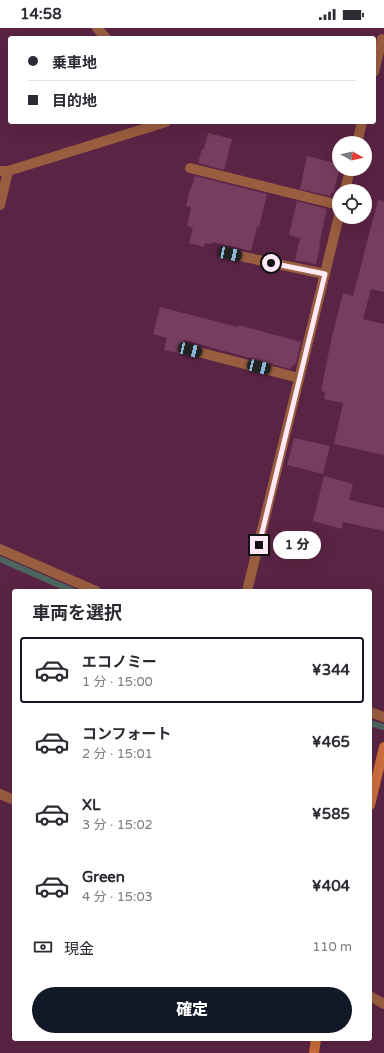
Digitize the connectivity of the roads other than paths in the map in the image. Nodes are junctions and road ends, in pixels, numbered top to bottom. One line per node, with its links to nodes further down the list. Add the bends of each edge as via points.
1 (97, 28): 2 (street)
2 (104, 36)
3 (380, 40): 4 (street)
4 (376, 61)
5 (159, 124): 9 (street)
6 (362, 124): 7 (street)
7 (359, 136)
8 (190, 168): 10 (street)
9 (4, 171): 11 (street)
10 (332, 203)
11 (0, 205)
12 (337, 224): 14 (street)
13 (230, 254): 14 (street)
14 (325, 274): 16 (street)
15 (190, 350): 16 (street)
16 (299, 378): 19 (street)
17 (0, 549): 18 (street)
18 (91, 589)
19 (247, 589)
20 (372, 713): 21 (street)
21 (384, 717)
22 (384, 747): 24 (main road)
23 (0, 794): 25 (street)
24 (372, 797)
25 (12, 799)
26 (372, 997): 27 (street)
27 (384, 1004)
28 (316, 1041): 29 (main road)
29 (314, 1053)

